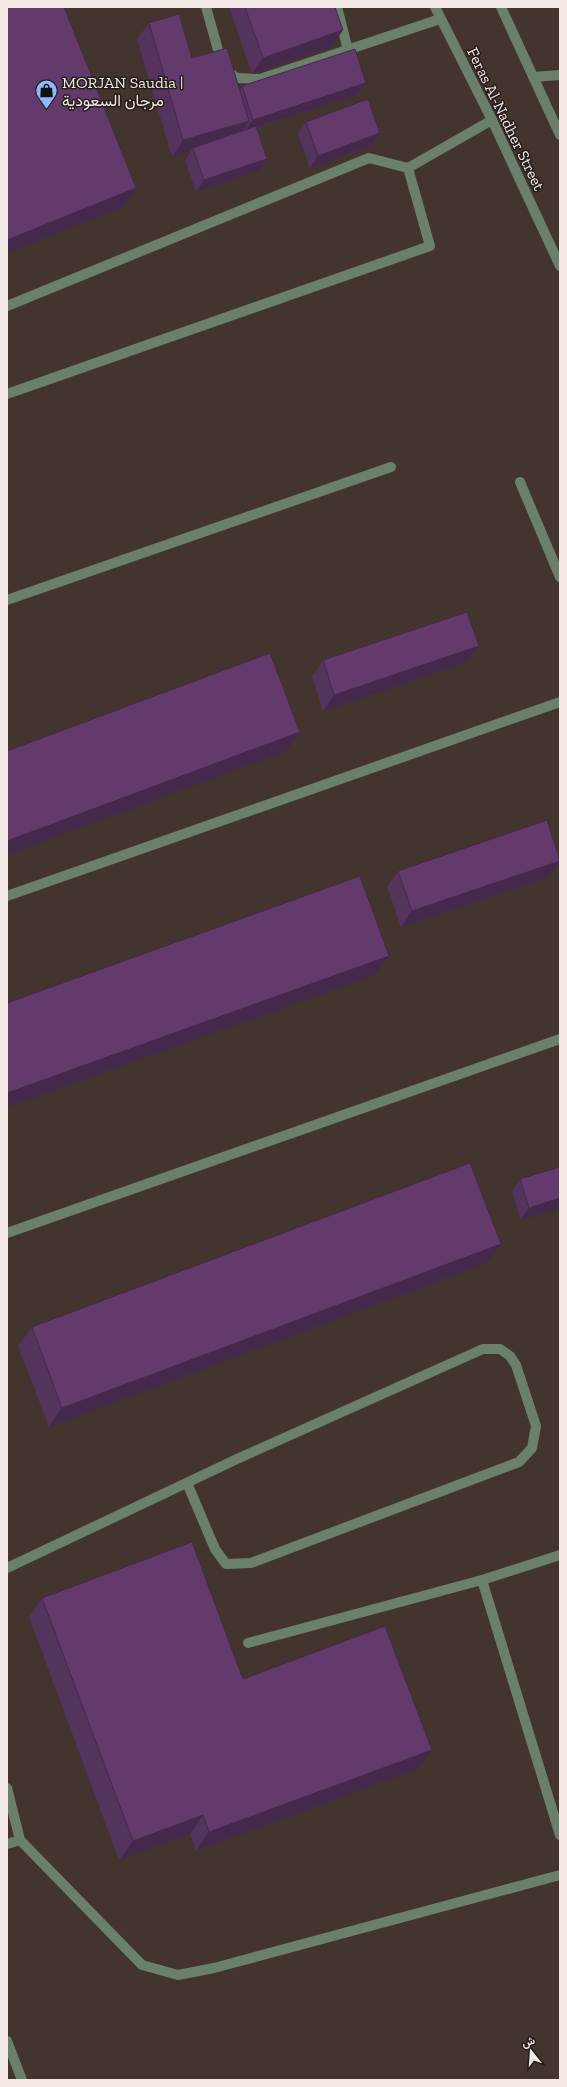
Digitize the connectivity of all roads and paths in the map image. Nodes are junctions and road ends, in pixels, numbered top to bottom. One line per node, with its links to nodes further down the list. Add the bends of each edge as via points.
1 (206, 7): 6 (street, via 223,68 237,78 260,79)
2 (337, 7): 6 (street)
3 (435, 7): 5 (street, Feras Al-Nadher Street)
4 (501, 7): 8 (street)
5 (440, 19): 6 (street); 9 (street, Feras Al-Nadher Street)
6 (348, 50)
7 (560, 75): 8 (street)
8 (533, 77): 10 (street)
9 (492, 120): 11 (street); 12 (street, Feras Al-Nadher Street)
10 (560, 135)
11 (408, 168): 13 (street, via 369,158); 14 (street, via 430,246)
12 (560, 266)
13 (7, 306)
14 (7, 394)
15 (391, 467): 18 (street)
16 (520, 482): 17 (street)
17 (560, 577)
18 (7, 600)
19 (560, 702): 20 (street)
20 (7, 896)
21 (560, 1039): 22 (street)
22 (7, 1233)
23 (187, 1483): 23 (street, via 483,1349 500,1349 510,1356 516,1365 536,1426 532,1448 518,1462 251,1564 226,1564 215,1549); 25 (street)
24 (560, 1555): 26 (street)
25 (7, 1568)
26 (482, 1580): 27 (street); 29 (street)
27 (248, 1643)
28 (7, 1788): 30 (street)
29 (560, 1835)
30 (20, 1840): 31 (street); 32 (street, via 142,1965 178,1975 214,1968)
31 (7, 1844)
32 (560, 1875)
33 (7, 2041): 34 (street)
34 (22, 2080)

